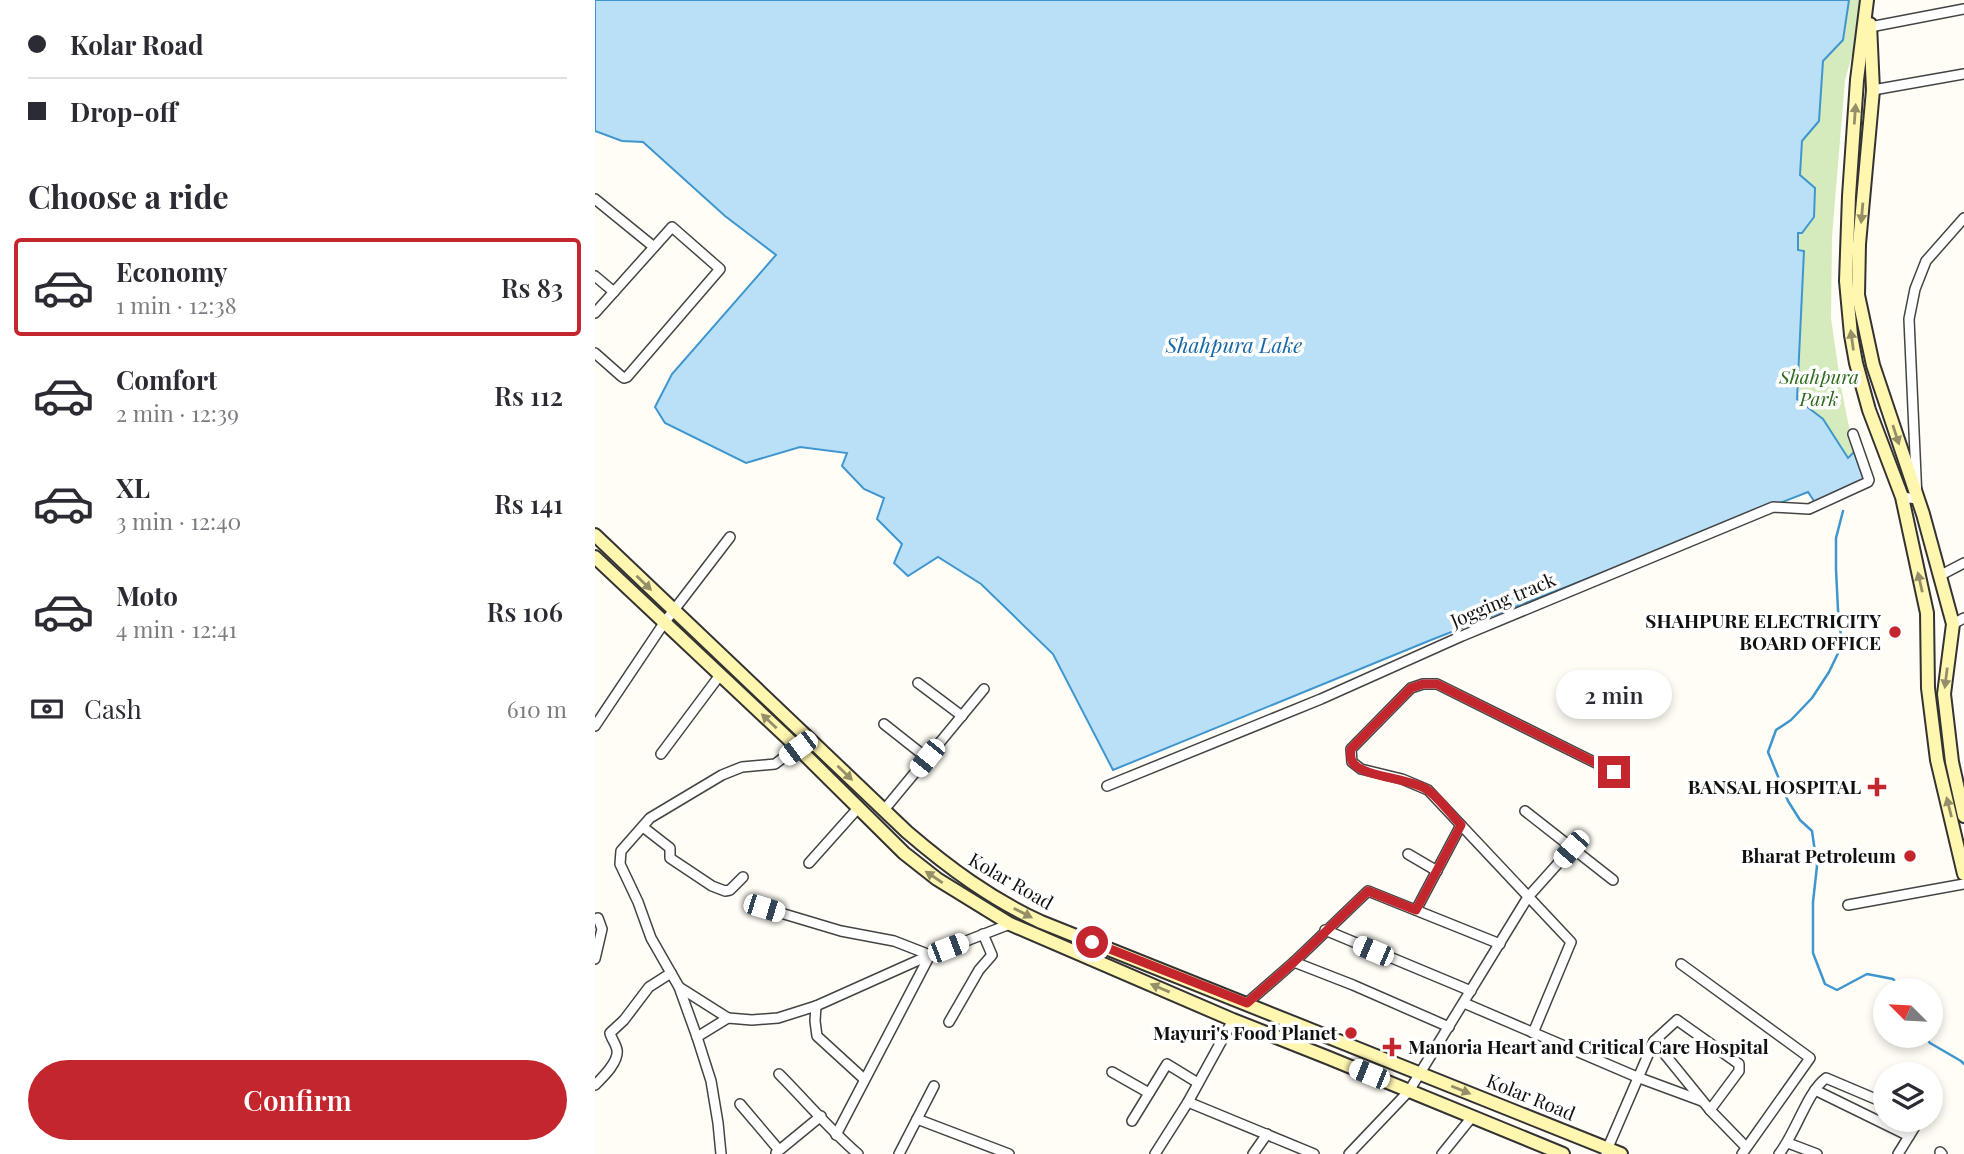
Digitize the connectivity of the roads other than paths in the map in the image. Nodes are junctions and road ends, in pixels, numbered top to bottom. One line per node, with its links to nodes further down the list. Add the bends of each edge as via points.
1 (1867, 0): 15 (main road, one-way to 1, via 1856,363 1846,281 1857,80)
2 (1874, 0): 4 (main road)
3 (1964, 9): 4 (street)
4 (1870, 27): 6 (main road)
5 (1964, 74): 6 (street)
6 (1873, 90): 16 (main road, one-way to 16, via 1858,295 1873,365)
7 (595, 199): 9 (street)
8 (1964, 218): 16 (street, via 1926,261 1909,319)
9 (654, 247): 11 (street); 13 (street, via 674,228 720,269 627,377)
10 (595, 276): 11 (street)
11 (614, 292): 12 (street)
12 (595, 313)
13 (595, 354)
14 (1853, 434): 36 (street, Jogging track, via 1868,482 1809,509 1773,507)
15 (1902, 497): 16 (street); 47 (main road, one-way to 15, via 1937,760 1928,688 1927,613)
16 (1917, 499): 21 (main road)
17 (595, 536): 22 (main road, Kolar Road, one-way to 22)
18 (730, 537): 22 (street)
19 (595, 557): 24 (main road, Kolar Road)
20 (1964, 563): 21 (street)
21 (1941, 575): 23 (main road)
22 (673, 611): 24 (street); 31 (main road, Kolar Road)
23 (1958, 621): 40 (main road, one-way to 40, via 1944,694)
24 (664, 623): 25 (main road, Kolar Road); 30 (street)
25 (720, 675): 32 (main road, Kolar Road, one-way to 25); 33 (street)
26 (918, 683): 28 (street)
27 (984, 689): 28 (street)
28 (962, 716): 34 (street)
29 (884, 724): 34 (street)
30 (595, 726)
31 (806, 737): 32 (street); 38 (main road, Kolar Road, one-way to 38)
32 (798, 748): 37 (main road, Kolar Road); 42 (street, via 775,764 742,767 722,775 650,818)
33 (661, 754)
34 (927, 758): 38 (street)
35 (1614, 772): 41 (street, via 1437,684 1411,688 1351,749 1352,762 1427,790)
36 (1107, 786)
37 (859, 807): 45 (street); 56 (main road, Kolar Road, one-way to 37, via 924,870)
38 (884, 810): 65 (main road, Kolar Road, one-way to 65, via 941,861 1019,912)
39 (1525, 811): 43 (street)
40 (1964, 816)
41 (1461, 825): 46 (street); 51 (street)
42 (643, 827): 48 (street, via 670,848 670,858 718,889 730,890); 64 (street, via 621,851 619,864)
43 (1571, 849): 49 (street); 51 (street)
44 (1408, 854): 46 (street)
45 (809, 863)
46 (1437, 871): 54 (street)
47 (1964, 874)
48 (743, 877)
49 (1613, 880)
50 (1964, 884): 52 (street)
51 (1528, 897): 59 (street); 76 (street, via 1571,942)
52 (1848, 905)
53 (764, 908): 60 (street, via 894,941)
54 (1416, 910): 57 (street, via 1368,891); 59 (street)
55 (598, 918): 61 (street, via 602,929)
56 (1010, 924): 58 (street); 68 (main road, Kolar Road, one-way to 56)
57 (1325, 930): 62 (street); 67 (street)
58 (983, 934): 60 (street); 74 (street, via 992,955)
59 (1500, 944): 67 (street)
60 (930, 955): 71 (street); 83 (street)
61 (595, 959)
62 (1294, 962): 69 (street); 75 (street)
63 (1681, 964): 105 (street, via 1810,1058)
64 (671, 973): 66 (street); 85 (street, via 649,987 610,1033 616,1057)
65 (1195, 983): 68 (main road); 69 (main road, Kolar Road)
66 (679, 987): 72 (street); 77 (street)
67 (1471, 991): 70 (street)
68 (1187, 1000): 73 (main road, Kolar Road)
69 (1247, 1003): 81 (main road, Kolar Road)
70 (1464, 1003): 75 (street); 76 (street)
71 (816, 1006): 72 (street, via 778,1018); 83 (street, via 817,1036)
72 (728, 1018): 77 (street)
73 (1233, 1020): 84 (street); 88 (main road, Kolar Road)
74 (949, 1021)
75 (1449, 1027): 81 (street)
76 (1533, 1033): 82 (street)
77 (697, 1037): 108 (street, via 711,1081)
78 (1654, 1041): 82 (street); 91 (street); 94 (street, via 1677,1020 1739,1064 1739,1071)
79 (1112, 1072): 89 (street)
80 (779, 1074): 95 (street)
81 (1420, 1074): 88 (street); 104 (main road, Kolar Road, one-way to 104)
82 (1637, 1077): 91 (street); 104 (street)
83 (865, 1079): 101 (street)
84 (1198, 1083): 89 (street, via 1167,1063); 92 (street)
85 (595, 1086)
86 (935, 1086): 97 (street)
87 (1815, 1090): 90 (street, via 1830,1079); 102 (street); 103 (street)
88 (1409, 1091): 96 (main road, Kolar Road); 114 (street)
89 (1149, 1093): 98 (street)
90 (1873, 1098)
91 (1702, 1101): 94 (street)
92 (1188, 1102): 100 (street); 107 (street)
93 (740, 1104): 106 (street)
94 (1710, 1110): 105 (street)
95 (821, 1116): 101 (street); 106 (street)
96 (1472, 1117): 115 (street); 116 (main road, Kolar Road)
97 (917, 1119): 110 (street); 111 (street)
98 (1132, 1121)
99 (1912, 1132): 102 (street)
100 (1266, 1134): 112 (street); 113 (street)
101 (836, 1135): 109 (street)
102 (1909, 1136): 120 (street)
103 (1788, 1143): 118 (street); 119 (street)
104 (1606, 1151): 117 (main road, Kolar Road)
105 (1744, 1151)
106 (777, 1152)
107 (1160, 1152)
108 (721, 1154)
109 (858, 1154)
110 (899, 1154)
111 (1009, 1154)
112 (1253, 1154)
113 (1314, 1154)
114 (1349, 1154)
115 (1442, 1154)
116 (1563, 1154)
117 (1621, 1154)
118 (1779, 1154)
119 (1817, 1154)
120 (1898, 1154)

